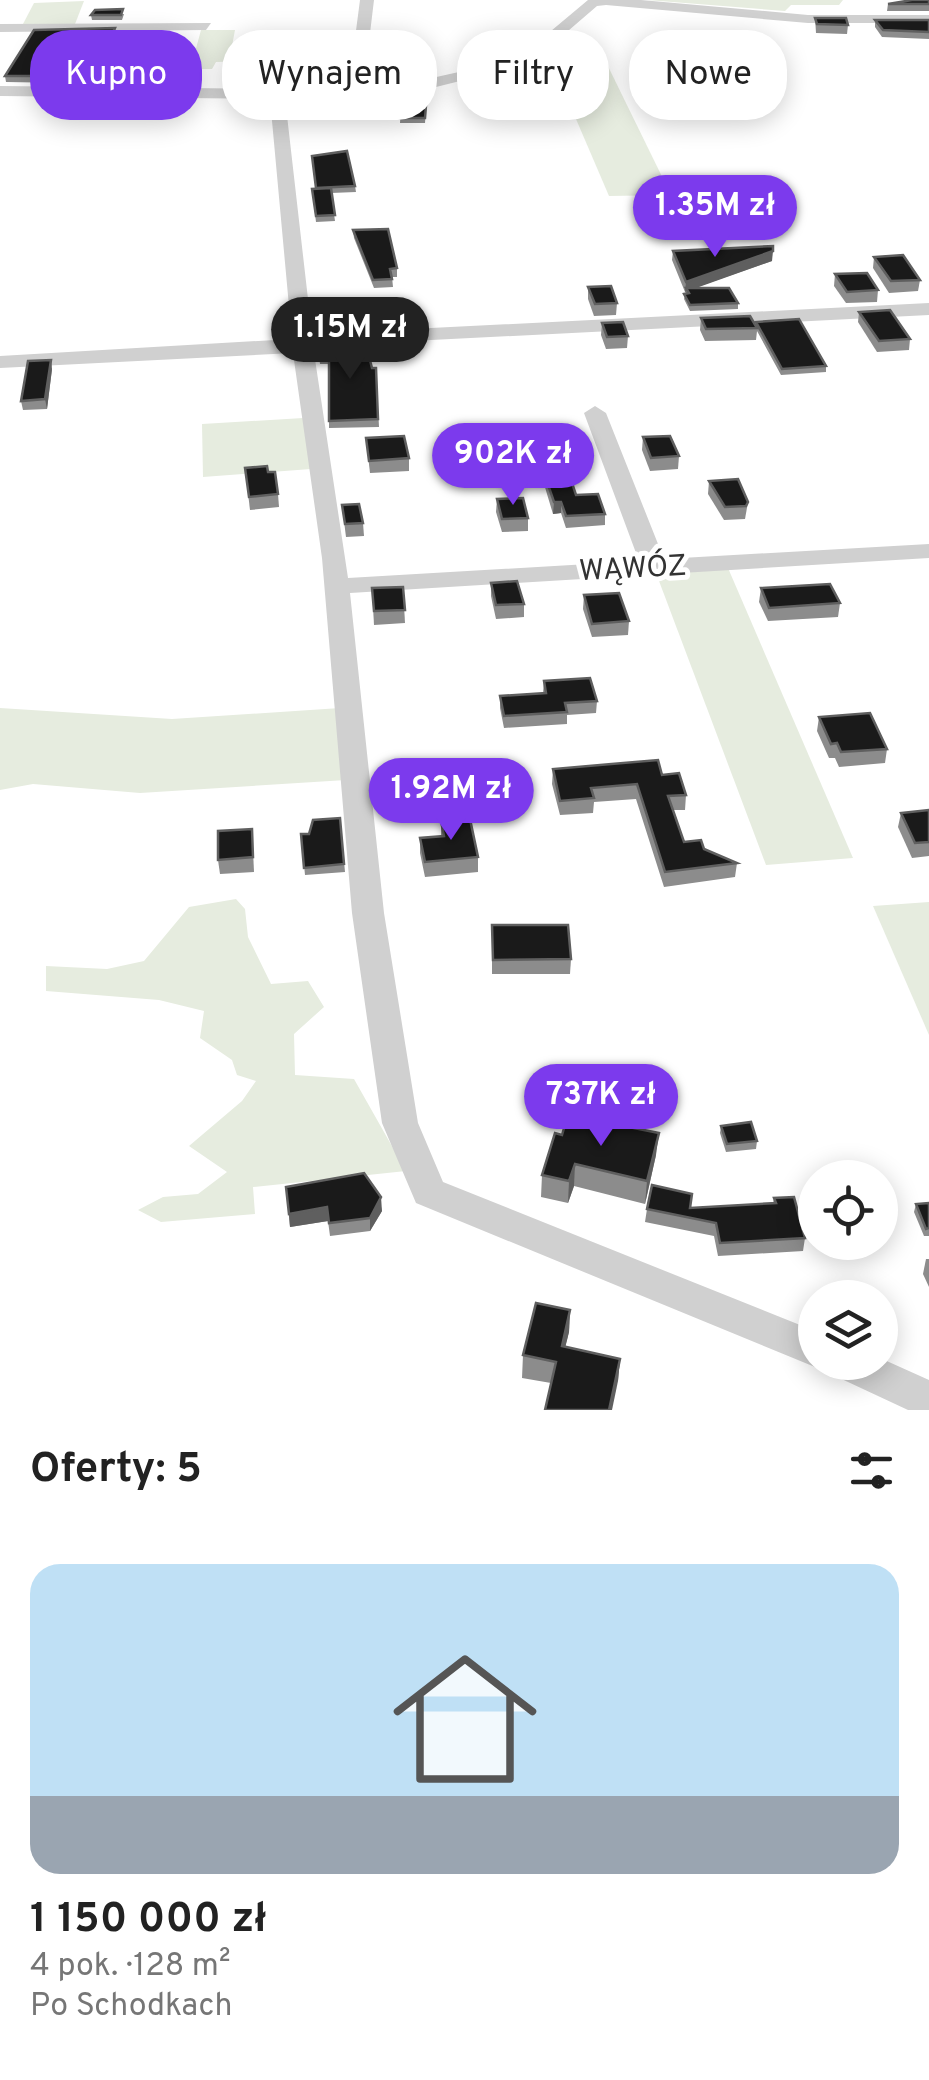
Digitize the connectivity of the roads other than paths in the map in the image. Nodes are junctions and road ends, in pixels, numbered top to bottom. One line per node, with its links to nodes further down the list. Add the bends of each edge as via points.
1 (367, 0): 5 (street)
2 (929, 18): 6 (street, via 808,19 592,3 556,34 479,74)
3 (206, 26): 4 (street)
4 (0, 28)
5 (363, 30)
6 (437, 83)
7 (0, 91): 8 (street)
8 (222, 93)
9 (279, 120): 11 (street)
10 (929, 308): 11 (street)
11 (301, 344): 12 (street); 16 (street)
12 (0, 362)
13 (595, 414): 15 (street)
14 (929, 551): 15 (street, WĄWÓZ)
15 (655, 568): 16 (street, WĄWÓZ)
16 (336, 586): 17 (street, via 368,912 400,1123 429,1192)
17 (798, 1343)
18 (886, 1380): 19 (street)
19 (929, 1400)

